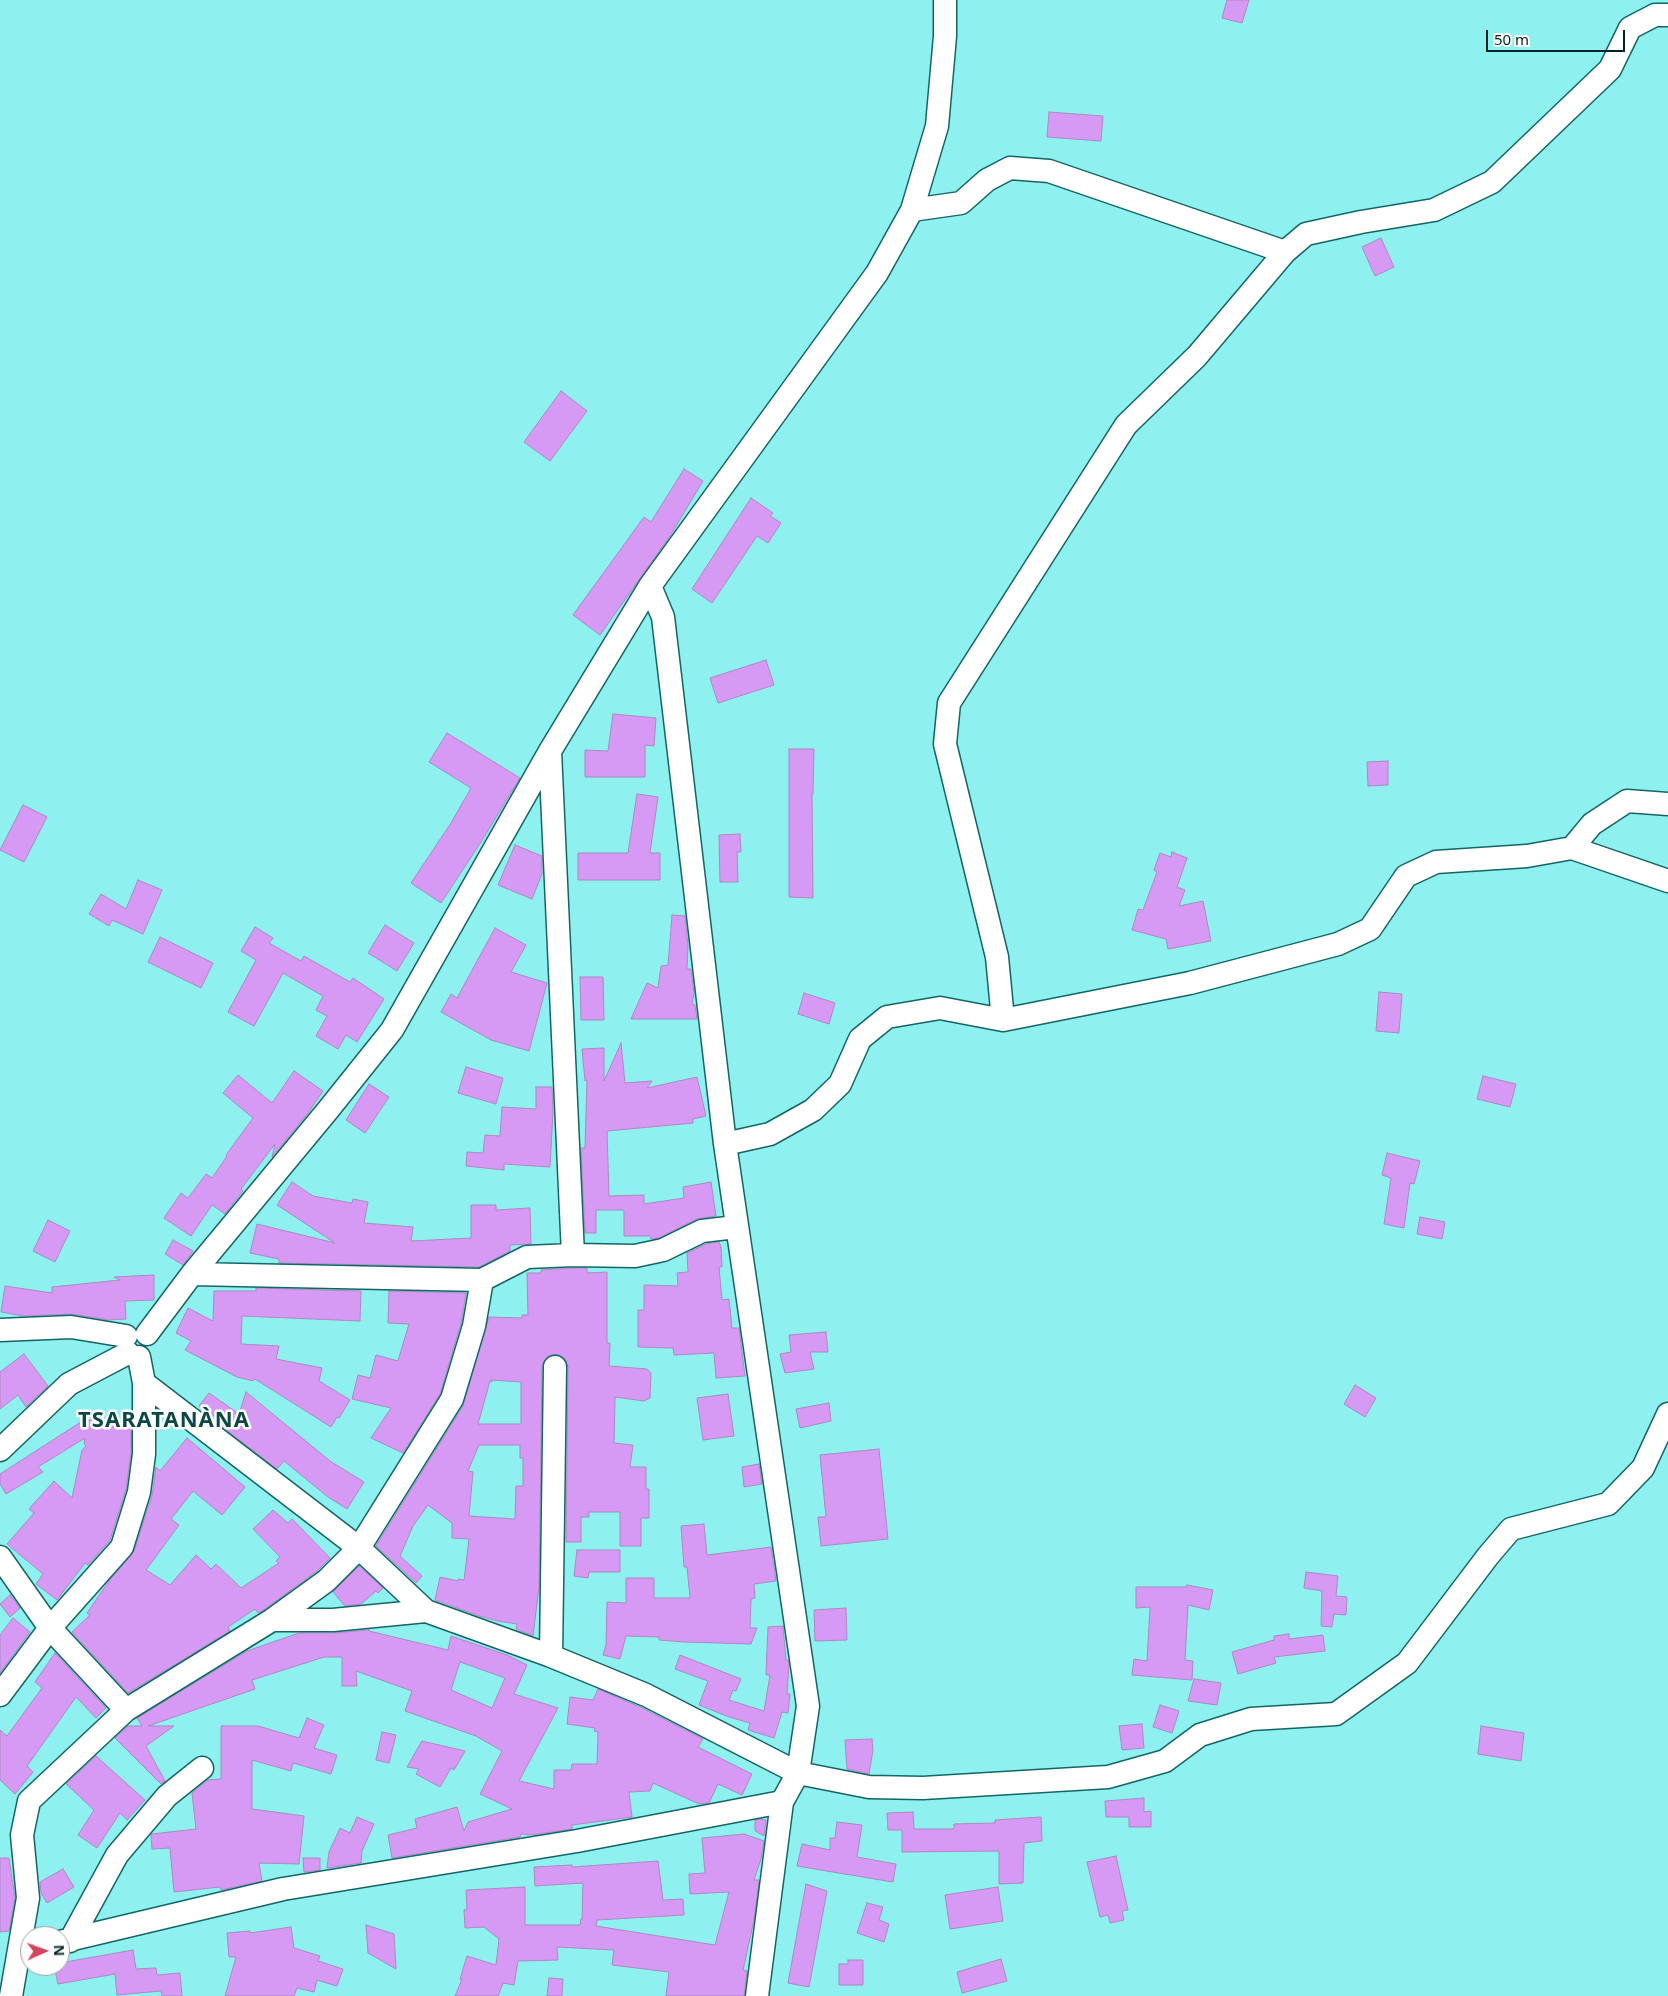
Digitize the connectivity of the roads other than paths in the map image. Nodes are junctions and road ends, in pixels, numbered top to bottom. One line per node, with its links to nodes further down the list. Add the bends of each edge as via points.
1 (945, 0): 3 (street, via 937,126)
2 (1668, 15): 4 (street, via 1655,15 1630,28 1610,69 1492,182 1434,210 1306,234)
3 (912, 210): 4 (street, via 961,203 987,180 1010,168 1049,171); 5 (street, via 878,273)
4 (1285, 252): 10 (street, via 1197,356 1126,425 949,703 945,744 998,957)
5 (650, 586): 6 (street); 11 (street, via 663,617)
6 (550, 751): 13 (street); 14 (street, via 392,1030)
7 (1668, 804): 8 (street, via 1627,801 1592,824)
8 (1572, 848): 9 (street); 10 (street, via 1527,856 1436,862 1406,876 1370,929 1338,944 1190,983)
9 (1668, 881)
10 (1003, 1020): 11 (street, via 940,1008 887,1017 860,1039 840,1084 813,1110 770,1134)
11 (725, 1144): 12 (street)
12 (736, 1227): 13 (street, via 702,1231 663,1250 636,1256); 31 (street, via 808,1706)
13 (573, 1254): 15 (street, via 527,1257)
14 (192, 1274): 15 (street); 17 (street)
15 (482, 1280): 22 (street, via 474,1326 452,1399)
16 (0, 1330): 17 (street, via 71,1327)
17 (135, 1345): 19 (street); 21 (street, via 69,1384)
18 (555, 1367): 27 (street)
19 (144, 1383): 22 (street); 26 (street, via 144,1454 139,1492 122,1547)
20 (1668, 1414): 31 (street, via 1643,1468 1608,1504 1511,1529 1407,1663 1336,1714 1251,1719 1200,1735 1165,1761 1108,1777 869,1788)
21 (0, 1450)
22 (359, 1548): 24 (street); 25 (street, via 326,1581)
23 (0, 1557): 26 (street)
24 (426, 1611): 25 (street, via 333,1620); 27 (street)
25 (272, 1620): 29 (street)
26 (50, 1628): 28 (street); 29 (street)
27 (551, 1656): 31 (street, via 646,1695)
28 (0, 1696)
29 (126, 1710): 35 (street, via 29,1801 22,1834 28,1898)
30 (202, 1768): 33 (street, via 166,1796 117,1855)
31 (798, 1773): 32 (street)
32 (782, 1802): 34 (street, via 577,1841 283,1889); 37 (street)
33 (70, 1933)
34 (70, 1940)
35 (16, 1948): 36 (street)
36 (11, 1996)
37 (757, 1996)

